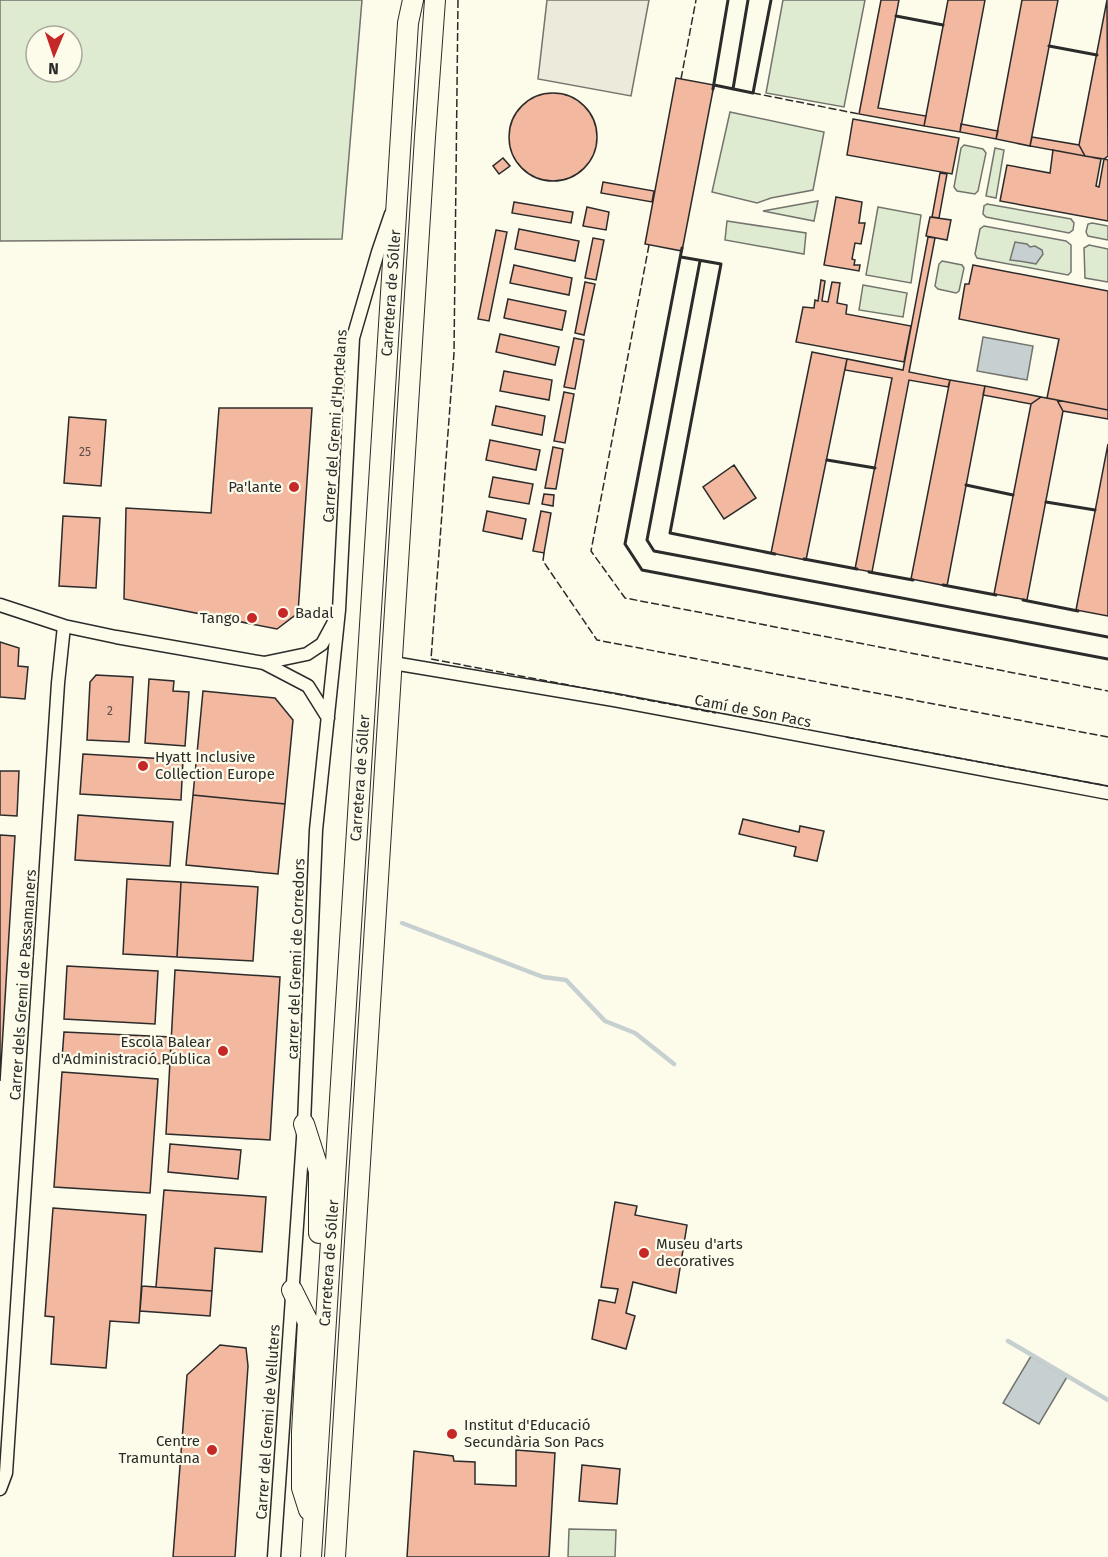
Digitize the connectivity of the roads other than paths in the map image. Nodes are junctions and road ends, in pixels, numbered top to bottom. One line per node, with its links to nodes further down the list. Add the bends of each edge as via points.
1 (408, 0): 4 (main road)
2 (413, 0): 4 (main road, Carretera de Sóller)
3 (435, 0): 10 (main road, Carretera de Sóller)
4 (408, 23): 5 (main road, Carretera de Sóller)
5 (397, 196): 7 (street, Carrer del Gremi d'Hortelans, via 353,338); 16 (main road, Carretera de Sóller)
6 (0, 605): 8 (street)
7 (339, 610): 9 (street, via 322,644 306,654); 11 (street, Carrer del Gremi d'Hortelans)
8 (64, 626): 9 (street); 17 (street, Carrer dels Gremi de Passamaners, via 6,1473)
9 (264, 663): 12 (street, via 308,686)
10 (393, 663): 13 (street, Camí de Son Pacs); 21 (main road, Carretera de Sóller)
11 (333, 664): 12 (street, carrer del Gremi de Corredors)
12 (328, 718): 14 (street, carrer del Gremi de Corredors, via 316,830)
13 (1108, 793)
14 (304, 1124): 15 (street, carrer del Gremi de Corredors); 16 (main road, via 319,1171 318,1287)
15 (292, 1290): 18 (main road, via 308,1322 302,1488); 19 (street, Carrer del Gremi de Velluters)
16 (326, 1315): 18 (main road, Carretera de Sóller)
17 (0, 1489)
18 (313, 1522): 20 (main road, Carretera de Sóller)
19 (274, 1557)
20 (311, 1557)
21 (335, 1557)

